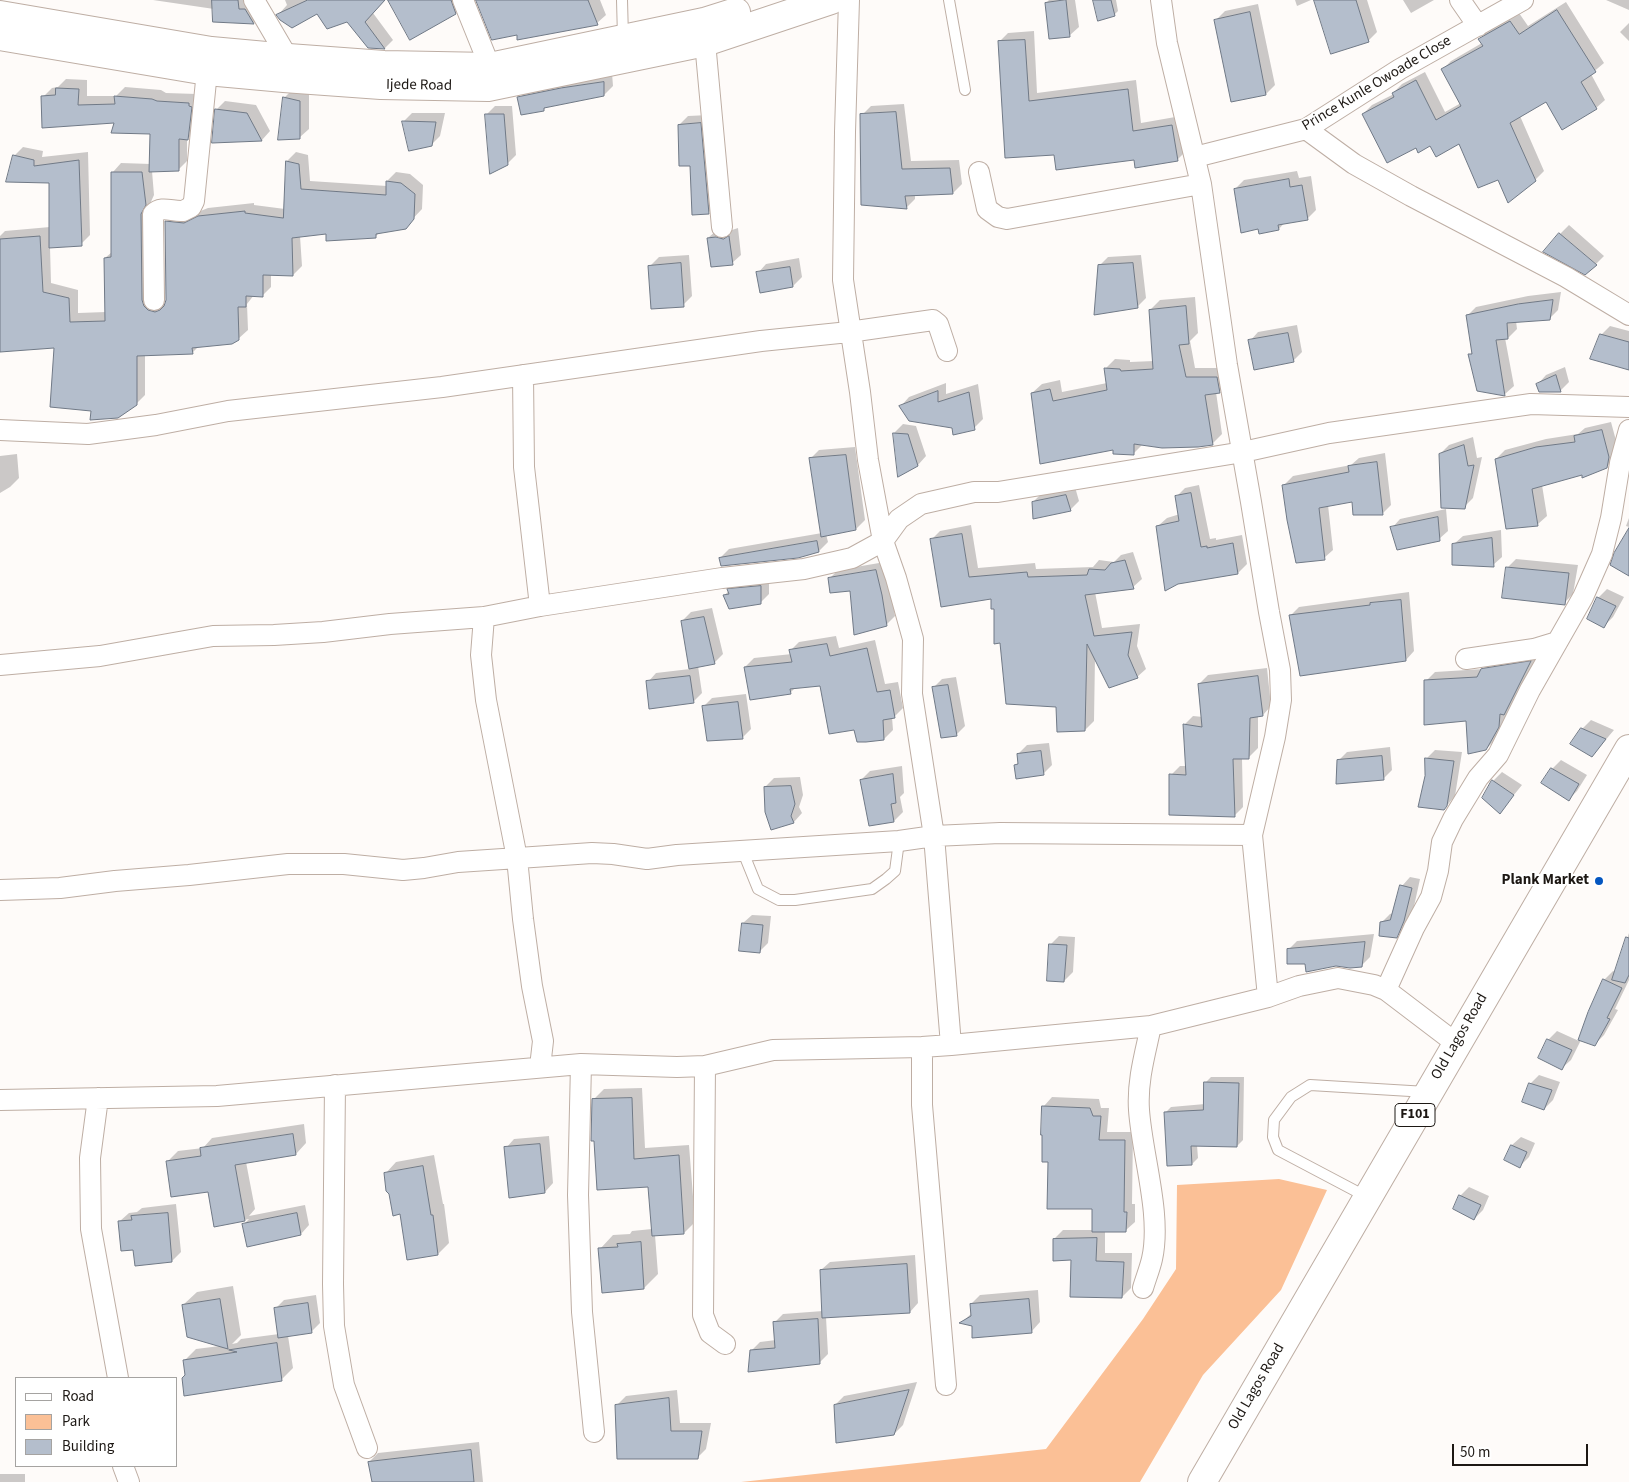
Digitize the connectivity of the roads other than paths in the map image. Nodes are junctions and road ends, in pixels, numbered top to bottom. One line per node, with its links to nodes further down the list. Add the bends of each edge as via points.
1 (254, 0): 16 (street)
2 (463, 0): 17 (street)
3 (622, 0): 14 (lane)
4 (771, 0): 14 (main road, Ijede Road, via 704,22)
5 (830, 0): 15 (main road, Ijede Road)
6 (849, 0): 27 (street, via 843,280)
7 (949, 0): 19 (lane)
8 (1161, 0): 21 (street, via 1167,43)
9 (1460, 0): 12 (street)
10 (1523, 0): 12 (street, Prince Kunle Owoade Close)
11 (0, 15): 16 (main road, Ijede Road, via 211,51)
12 (1478, 26): 20 (street, Prince Kunle Owoade Close, via 1400,69)
13 (0, 36): 18 (main road, Ijede Road)
14 (623, 40): 17 (main road, Ijede Road)
15 (705, 42): 18 (main road, Ijede Road, via 488,87 381,85); 24 (street)
16 (288, 58): 17 (main road, Ijede Road, via 384,65)
17 (490, 67)
18 (207, 71): 25 (street, via 194,201 184,211 164,209 153,214)
19 (965, 90)
20 (1306, 129): 21 (street, Prince Kunle Owoade Close); 26 (street, via 1354,164 1566,277)
21 (1195, 157): 23 (street)
22 (979, 172): 23 (street, via 987,209 1006,219)
23 (1201, 184): 33 (street)
24 (722, 227)
25 (154, 300)
26 (1629, 315)
27 (849, 332): 28 (street, via 933,320 938,324); 29 (street, via 761,341); 34 (street)
28 (947, 352)
29 (523, 375): 31 (street, via 442,388 279,404 88,434); 35 (street, via 524,467)
30 (1629, 407): 33 (street, via 1532,404 1329,433)
31 (0, 430)
32 (1629, 430): 37 (street, via 1602,554 1583,597)
33 (1243, 452): 34 (street, via 940,499 921,504 899,519); 42 (street, via 1280,670 1281,700)
34 (883, 541): 35 (street, via 852,558 804,568); 41 (street, via 913,639 912,694)
35 (540, 606): 36 (street)
36 (484, 617): 39 (street, via 284,635 213,636 100,656); 45 (street, via 481,655 486,700)
37 (1557, 642): 38 (street); 47 (street, via 1498,755 1478,778 1453,819 1442,842 1431,897)
38 (1466, 660)
39 (0, 665)
40 (1629, 748): 50 (main road, Old Lagos Road / F101)
41 (934, 836): 42 (street, via 1000,833); 43 (street); 51 (street)
42 (1252, 836): 48 (street)
43 (899, 841): 44 (street); 44 (lane, via 895,871 872,889 796,900 779,900 758,889)
44 (743, 852): 45 (street, via 647,859 592,853)
45 (517, 858): 46 (street, via 403,870 344,864 288,864 60,888); 55 (street, via 532,986 543,1041)
46 (0, 890)
47 (1386, 990): 48 (street, via 1338,978); 50 (street)
48 (1268, 997): 49 (street)
49 (1151, 1026): 51 (street); 61 (street, via 1140,1081 1139,1110 1154,1237)
50 (1456, 1044): 57 (main road, Old Lagos Road / F101)
51 (951, 1045): 52 (street)
52 (922, 1047): 54 (street, via 773,1050); 64 (street, via 922,1105)
53 (581, 1064): 54 (street); 55 (street); 65 (street, via 578,1195 582,1312)
54 (705, 1066): 62 (street, via 703,1315 710,1333)
55 (540, 1067): 56 (street)
56 (335, 1085): 58 (street, via 217,1096); 66 (street, via 334,1326 344,1385)
57 (1428, 1092): 60 (main road, Old Lagos Road / F101); 60 (lane, via 1310,1085 1291,1097 1274,1120 1273,1137 1278,1150)
58 (98, 1098): 59 (street); 63 (street, via 90,1158 92,1229)
59 (0, 1100)
60 (1367, 1197): 69 (main road, Old Lagos Road / F101)
61 (1143, 1288)
62 (725, 1344)
63 (118, 1377)
64 (946, 1385)
65 (594, 1432)
66 (367, 1448)
67 (123, 1467): 68 (street)
68 (129, 1482)
69 (1202, 1482)

